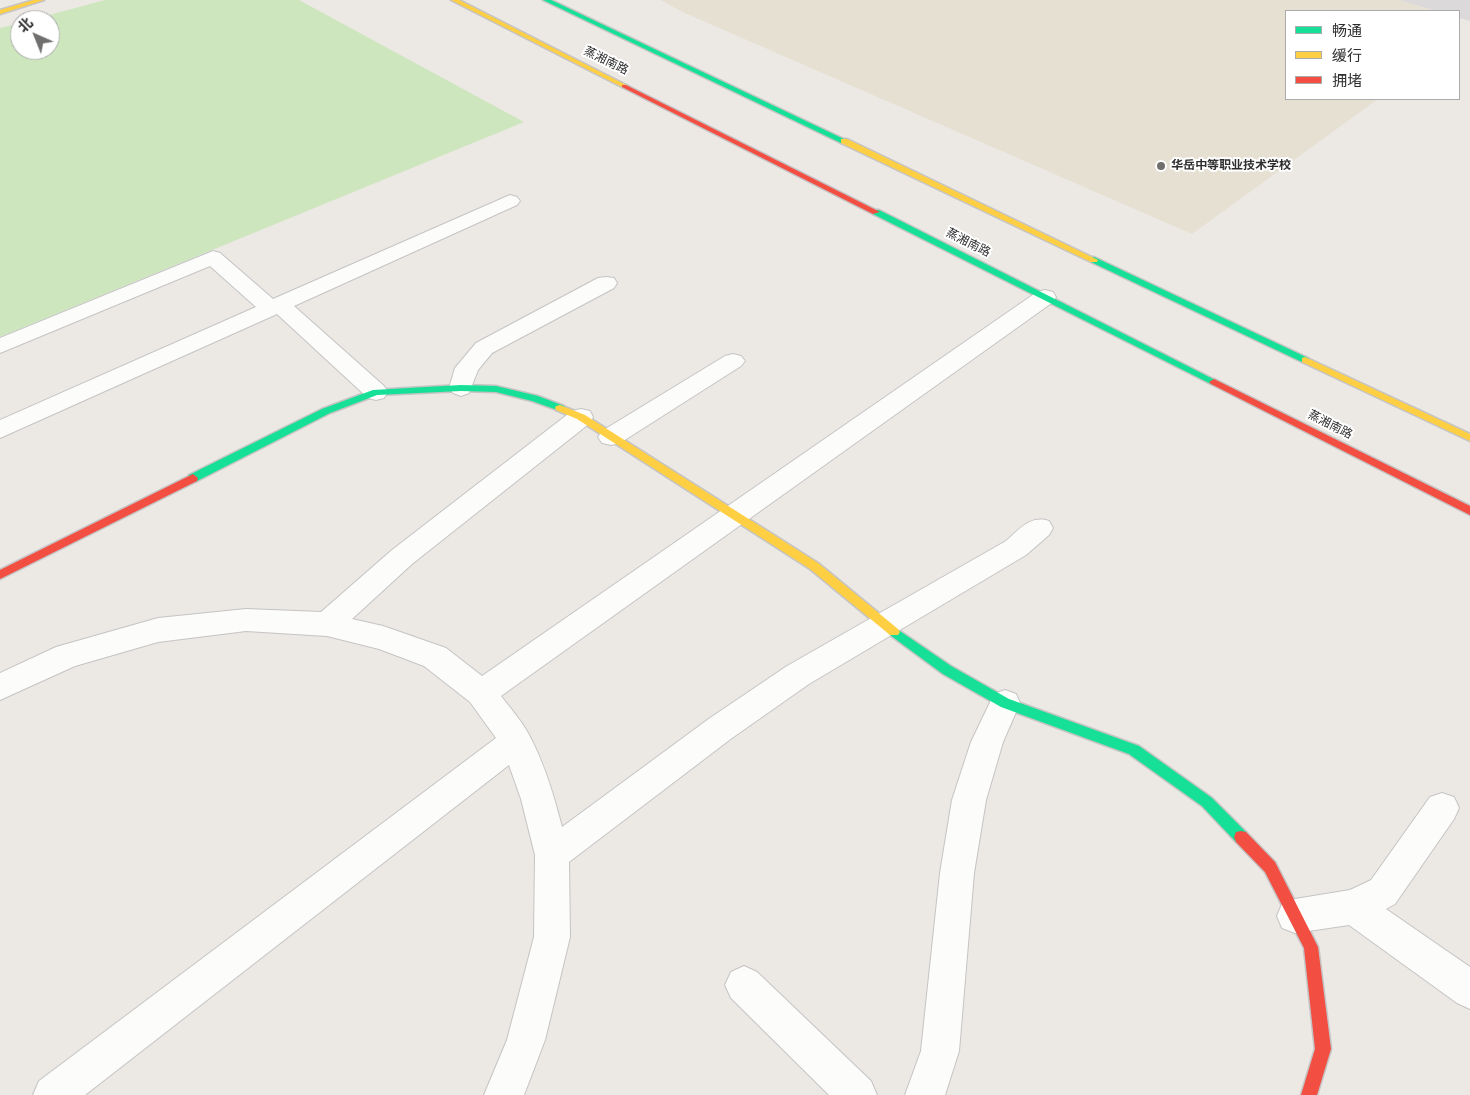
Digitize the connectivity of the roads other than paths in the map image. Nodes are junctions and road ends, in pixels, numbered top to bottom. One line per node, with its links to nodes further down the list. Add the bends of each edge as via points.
1 (41, 0): 4 (main road)
2 (454, 0): 7 (main road, 蒸湘南路)
3 (546, 0): 16 (main road, 蒸湘南路)
4 (0, 12)
5 (510, 201): 8 (street)
6 (606, 283): 11 (street, via 484,348 467,368)
7 (1046, 297): 17 (main road, 蒸湘南路); 18 (street)
8 (274, 306): 9 (street, via 213,257); 12 (street); 14 (street)
9 (0, 346)
10 (733, 361): 15 (street)
11 (461, 388): 12 (main road); 13 (main road, via 496,389 535,398)
12 (376, 392): 20 (main road, via 326,411)
13 (580, 417): 15 (main road); 21 (street, via 402,557)
14 (0, 430)
15 (612, 437): 18 (main road)
16 (1470, 438)
17 (1470, 511)
18 (734, 515): 22 (main road, via 814,566); 24 (street)
19 (1039, 528): 22 (street, via 1016,548)
20 (0, 575)
21 (327, 624): 23 (street, via 246,620 158,630 67,656); 24 (street, via 383,638 435,657)
22 (883, 625): 25 (main road, via 947,670); 28 (street, via 798,675 721,728)
23 (0, 687)
24 (481, 693): 26 (street)
25 (1005, 703): 30 (main road, via 1134,750 1207,802 1270,867); 36 (street, via 987,742 969,800 957,873 940,1051)
26 (516, 741): 28 (street, via 538,799); 33 (street)
27 (1442, 808): 29 (street, via 1383,892)
28 (552, 855): 34 (street, via 552,937 526,1040)
29 (1354, 907): 30 (street); 32 (street)
30 (1295, 916): 37 (main road, via 1311,947 1323,1049)
31 (744, 985): 35 (street)
32 (1470, 990)
33 (53, 1095)
34 (504, 1095)
35 (856, 1095)
36 (925, 1095)
37 (1309, 1095)

